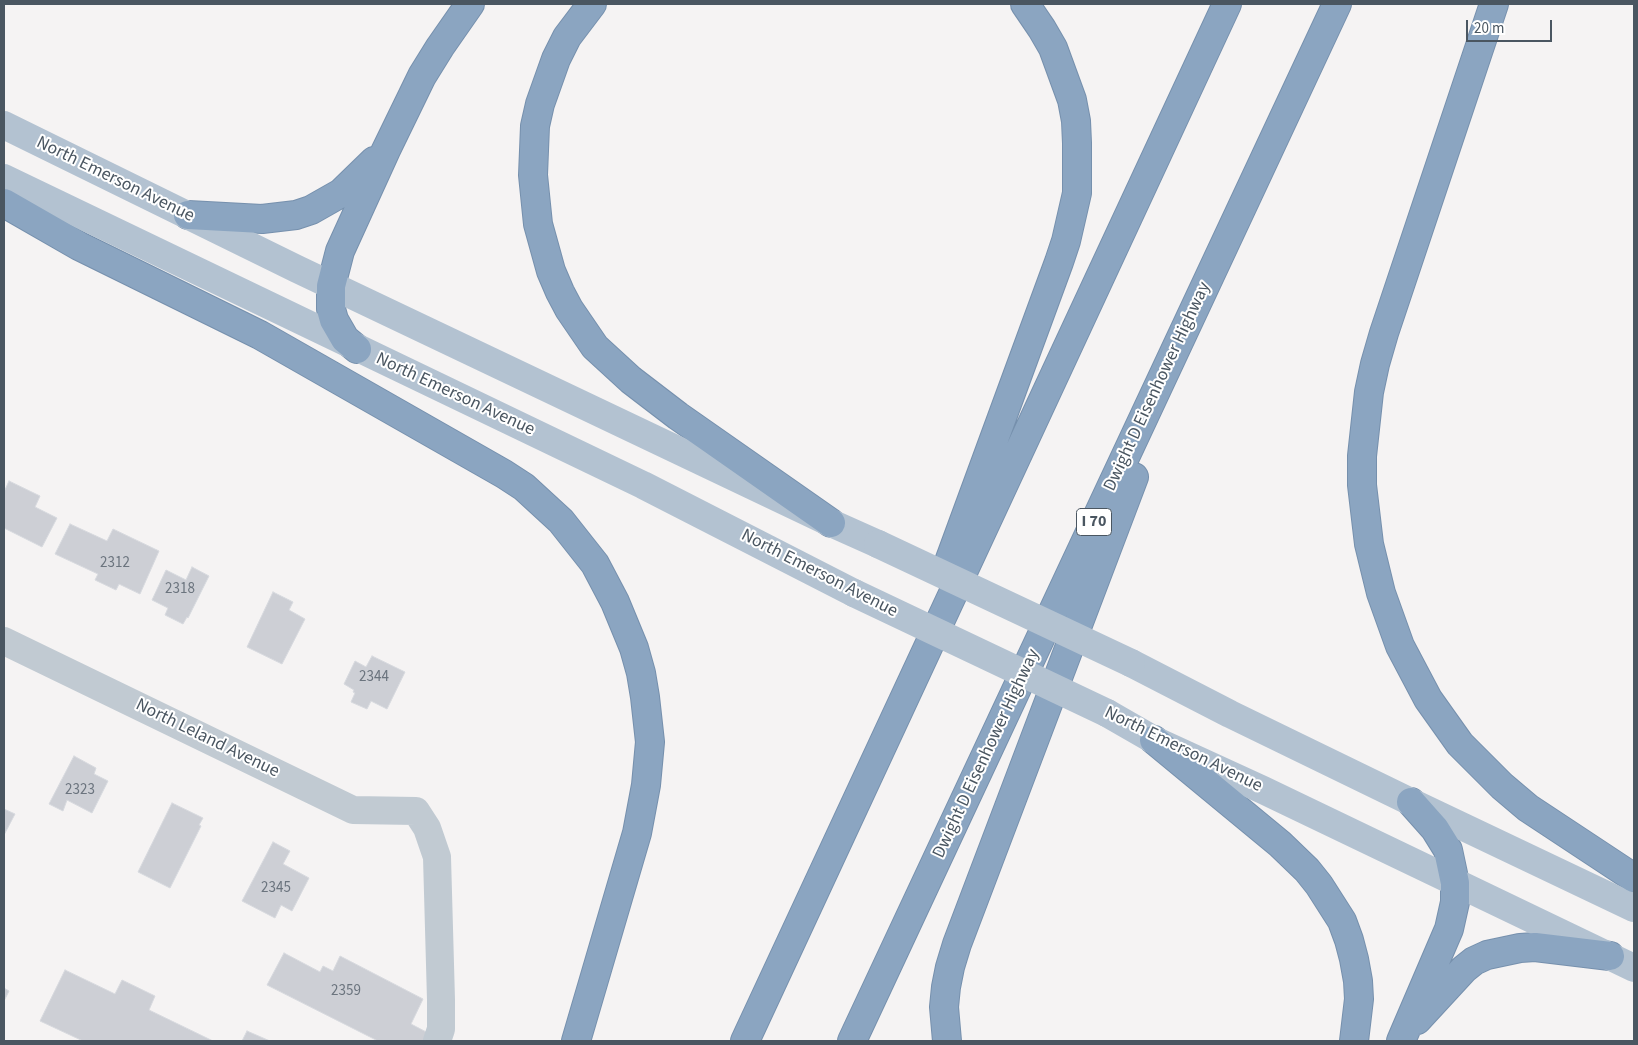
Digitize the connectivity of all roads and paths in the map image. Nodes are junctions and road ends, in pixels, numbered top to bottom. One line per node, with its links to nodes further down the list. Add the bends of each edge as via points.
1 (470, 4): 8 (highway, via 422,76)
2 (592, 4): 15 (highway, via 567,37 556,59 535,126 532,176 538,224 560,292 595,347 631,380)
3 (1025, 4): 18 (highway, via 1052,48 1072,100 1078,143 1077,193 1059,262)
4 (1227, 4): 18 (highway)
5 (1337, 4): 12 (highway, Dwight D Eisenhower Highway / I 70)
6 (1494, 4): 20 (highway, via 1375,364 1362,456 1369,544 1381,593 1400,646 1428,699 1460,744 1528,808)
7 (4, 125): 11 (main road, North Emerson Avenue)
8 (386, 150): 11 (highway, via 341,194 312,210 262,219); 13 (highway, via 340,251)
9 (4, 178): 14 (main road, North Emerson Avenue)
10 (4, 203): 27 (highway, via 79,246 260,335 504,474 524,487 561,521 594,564 615,602 634,648 649,720 649,749 637,833)
11 (188, 215): 13 (main road, North Emerson Avenue)
12 (1211, 273): 29 (highway, Dwight D Eisenhower Highway / I 70); 30 (highway, via 957,944 946,987)
13 (332, 286): 14 (highway, via 334,320 345,339); 15 (main road, North Emerson Avenue)
14 (357, 349): 17 (main road, North Emerson Avenue, bridge, via 643,485 854,593 1107,713)
15 (831, 523): 19 (main road, North Emerson Avenue, bridge, via 1131,663)
16 (4, 641): 26 (street, North Leland Avenue, via 353,810 416,811 430,833 437,857 441,1000 441,1029)
17 (1154, 740): 21 (main road, North Emerson Avenue); 31 (highway, via 1280,844 1319,885 1350,940 1359,999)
18 (884, 744): 28 (highway)
19 (1411, 802): 21 (highway, via 1448,850); 22 (main road, North Emerson Avenue)
20 (1634, 878)
21 (1455, 883): 23 (main road, North Emerson Avenue); 25 (highway, via 1455,902 1448,929)
22 (1634, 908)
23 (1610, 956): 24 (main road, North Emerson Avenue); 25 (highway, via 1535,947 1488,954 1464,969)
24 (1634, 968)
25 (1403, 1038)
26 (437, 1041)
27 (576, 1041)
28 (745, 1041)
29 (852, 1041)
30 (947, 1041)
31 (1354, 1041)

